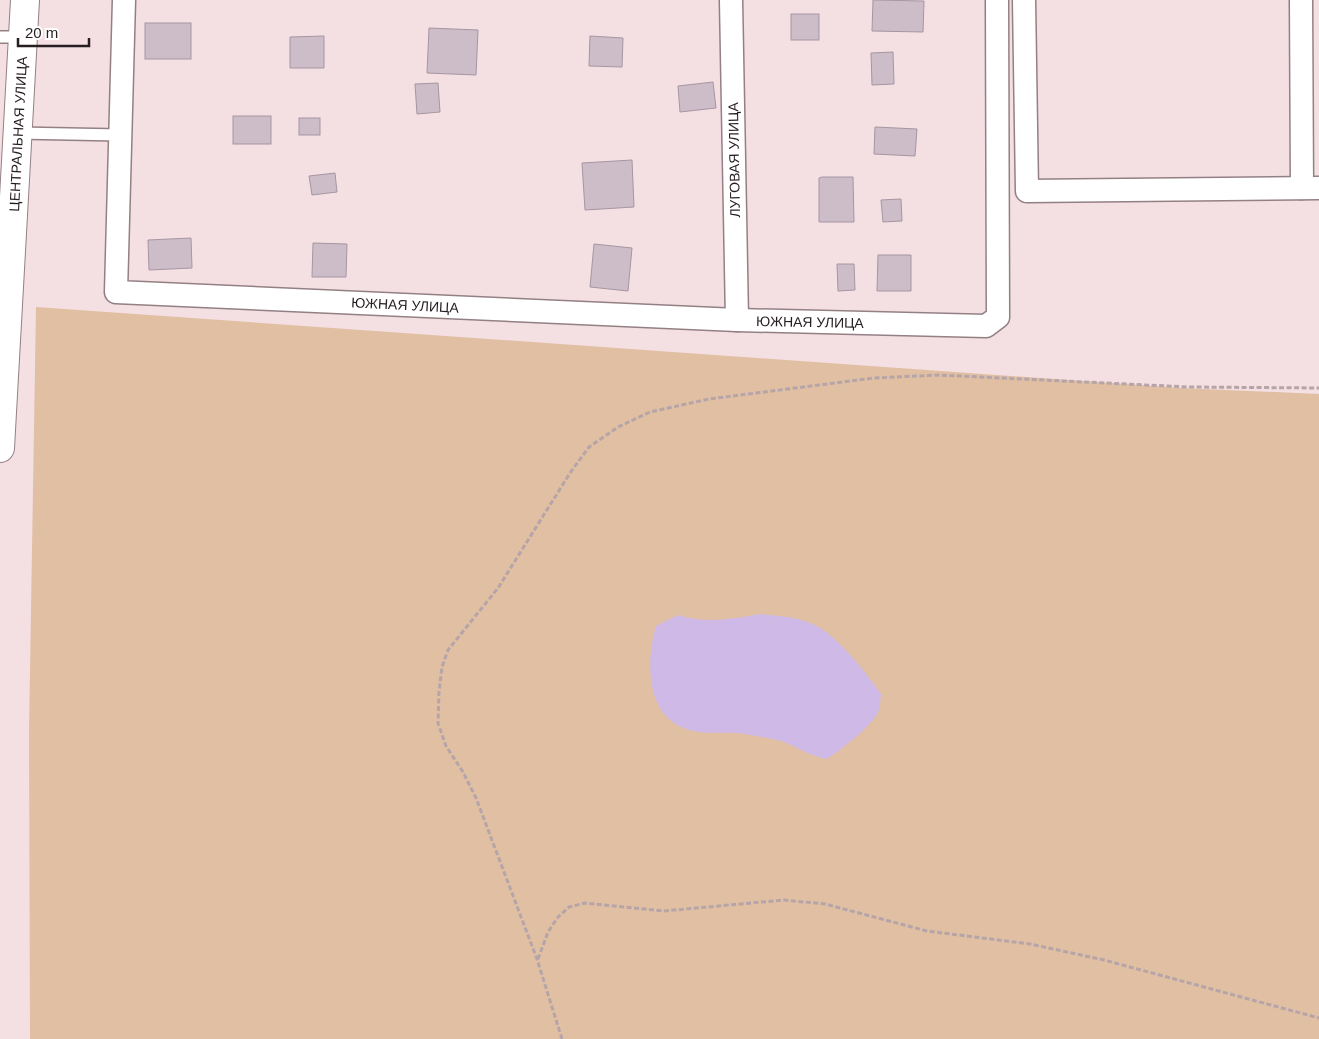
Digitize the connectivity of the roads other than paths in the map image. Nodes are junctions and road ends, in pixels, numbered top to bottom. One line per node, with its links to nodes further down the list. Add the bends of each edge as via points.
1 (25, 0): 7 (main road, ЦЕНТРАЛЬНАЯ УЛИЦА)
2 (124, 0): 9 (street, ЮЖНАЯ УЛИЦА)
3 (731, 0): 11 (street, ЛУГОВАЯ УЛИЦА)
4 (997, 0): 11 (street, ЮЖНАЯ УЛИЦА, via 998,317 986,326)
5 (1024, 0): 10 (street, via 1027,191)
6 (1301, 0): 10 (street)
7 (12, 37): 8 (main road, ЦЕНТРАЛЬНАЯ УЛИЦА)
8 (18, 133): 9 (lane); 12 (main road, ЦЕНТРАЛЬНАЯ УЛИЦА)
9 (120, 135): 11 (street, ЮЖНАЯ УЛИЦА, via 116,292)
10 (1311, 188)
11 (737, 320)
12 (0, 448)

